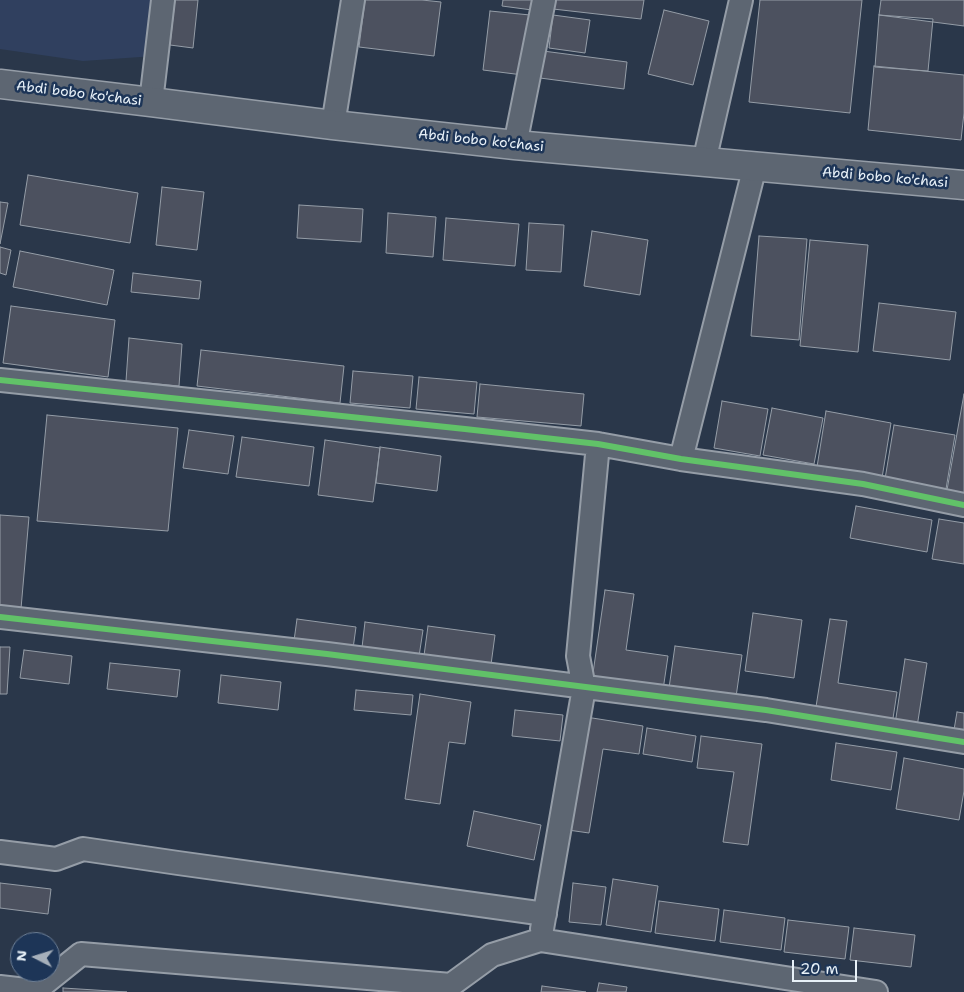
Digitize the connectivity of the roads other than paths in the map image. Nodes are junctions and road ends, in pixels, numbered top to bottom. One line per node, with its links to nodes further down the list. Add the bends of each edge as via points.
1 (163, 0): 6 (street)
2 (353, 0): 7 (street)
3 (544, 0): 8 (street)
4 (741, 0): 9 (street)
5 (0, 84): 6 (main road, Abdi bobo ko'chasi)
6 (151, 102): 7 (main road, Abdi bobo ko'chasi)
7 (333, 125): 8 (main road, Abdi bobo ko'chasi)
8 (515, 145): 9 (main road, Abdi bobo ko'chasi)
9 (704, 162): 10 (main road, Abdi bobo ko'chasi)
10 (755, 166): 11 (main road, Abdi bobo ko'chasi); 14 (street)
11 (964, 185)
12 (0, 380): 13 (street)
13 (598, 444): 14 (street); 17 (street, via 578,656)
14 (681, 459): 15 (street, via 863,484)
15 (964, 504)
16 (0, 617): 17 (street, via 327,654)
17 (584, 688): 18 (street, via 766,710); 20 (street)
18 (964, 742)
19 (0, 852): 20 (street, via 56,859 83,849)
20 (545, 914): 21 (street)
21 (540, 940): 23 (street, via 492,955 451,985 81,954); 24 (street)
22 (0, 987): 23 (street)
23 (36, 991)
24 (874, 992)

